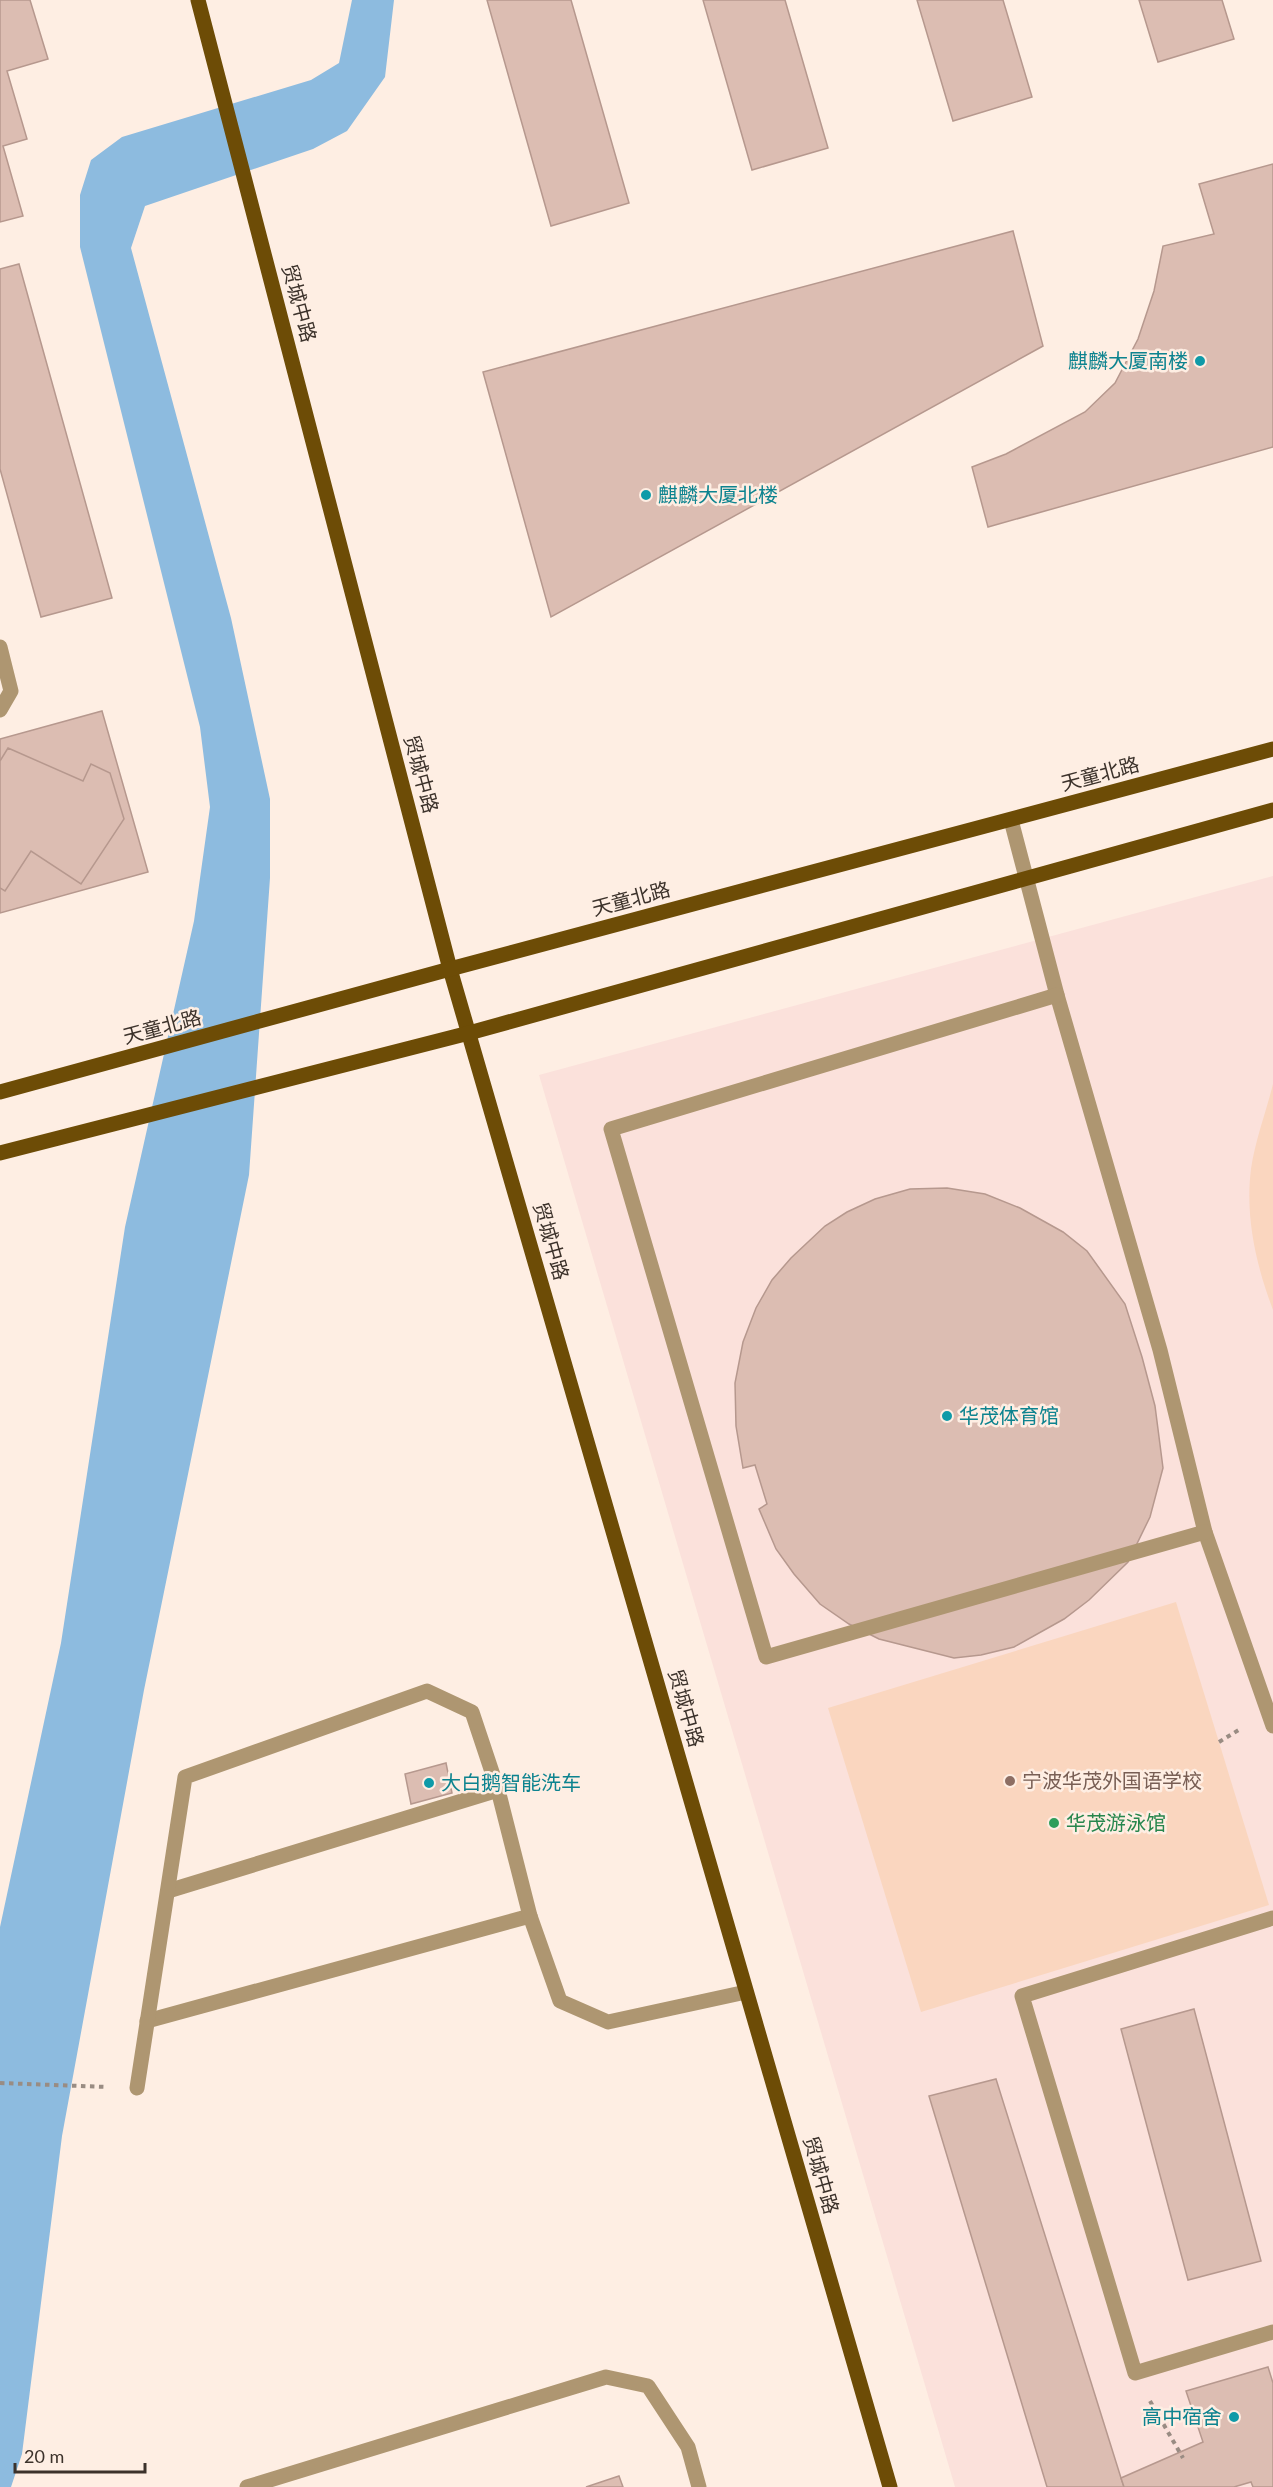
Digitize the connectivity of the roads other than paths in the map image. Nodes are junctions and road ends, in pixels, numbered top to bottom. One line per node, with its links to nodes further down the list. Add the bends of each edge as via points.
1 (198, 0): 8 (main road, 贸城中路)
2 (0, 647): 3 (lane, via 11,691)
3 (0, 710)
4 (1273, 749): 6 (main road, 天童北路)
5 (1273, 810): 7 (main road)
6 (1011, 820): 7 (lane); 8 (main road, 天童北路)
7 (1026, 877): 9 (lane); 10 (main road)
8 (450, 969): 10 (main road, 贸城中路); 11 (main road, 天童北路)
9 (1057, 996): 13 (lane, via 1160,1350); 13 (lane, via 611,1129 766,1657)
10 (469, 1034): 12 (main road); 19 (main road, 贸城中路)
11 (0, 1092)
12 (0, 1153)
13 (1205, 1532): 14 (lane)
14 (1271, 1716)
15 (498, 1790): 16 (lane); 16 (lane, via 472,1712 427,1691 185,1777); 17 (lane)
16 (168, 1891): 20 (lane)
17 (530, 1916): 19 (lane, via 560,2001 608,2022); 20 (lane)
18 (1273, 1918): 22 (lane, via 1022,1996 1135,2373)
19 (746, 1992): 25 (main road, 贸城中路)
20 (147, 2021): 21 (lane)
21 (137, 2088)
22 (1273, 2332)
23 (246, 2487): 24 (lane, via 606,2377 648,2386 688,2447)
24 (699, 2487)
25 (890, 2487)

